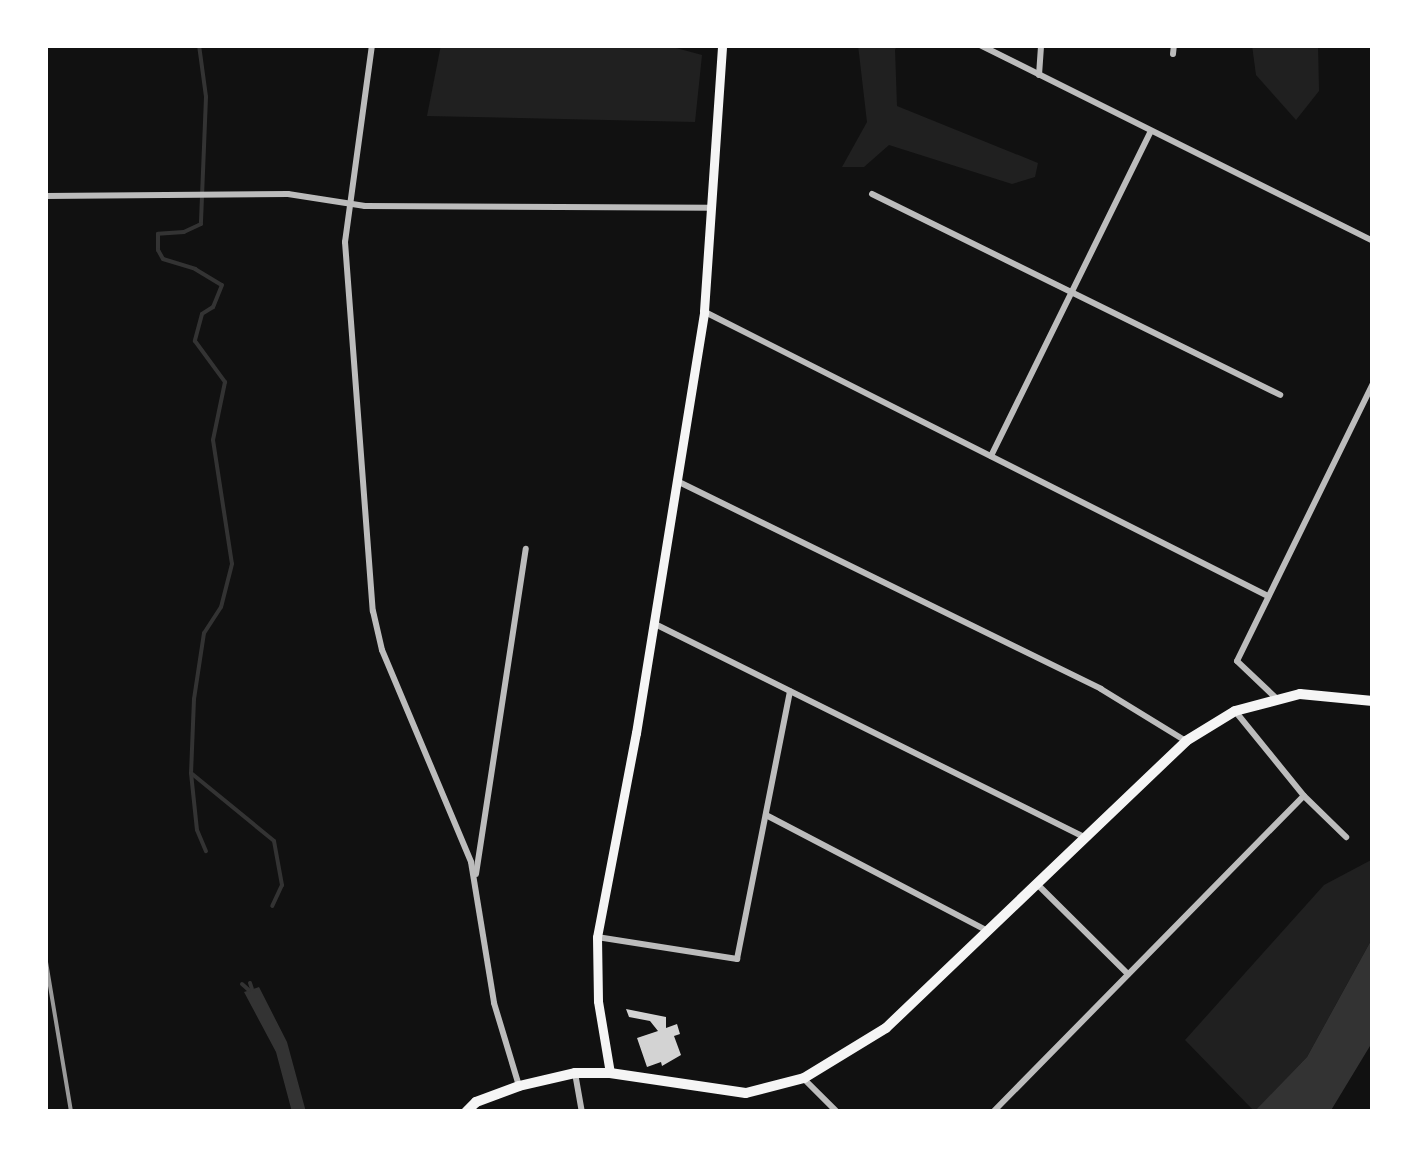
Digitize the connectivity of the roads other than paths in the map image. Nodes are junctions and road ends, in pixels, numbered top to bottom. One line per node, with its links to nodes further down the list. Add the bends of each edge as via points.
1 (372, 45): 9 (street)
2 (722, 45): 10 (main road)
3 (980, 45): 5 (street)
4 (1041, 45): 5 (street)
5 (1039, 75): 6 (street)
6 (1151, 130): 11 (street); 12 (street)
7 (872, 194): 12 (street)
8 (45, 196): 9 (street, via 288,194)
9 (348, 204): 10 (street); 30 (street, via 345,273 376,630)
10 (712, 208): 13 (main road)
11 (1373, 241)
12 (1070, 294): 15 (street); 16 (street)
13 (704, 311): 16 (street); 17 (main road)
14 (1373, 384): 19 (street)
15 (1280, 396)
16 (991, 456): 19 (street)
17 (676, 481): 20 (main road); 25 (street, via 1101,689)
18 (526, 550): 30 (street)
19 (1268, 596): 22 (street, via 1237,661)
20 (655, 624): 21 (street); 33 (main road)
21 (790, 691): 27 (street); 28 (street)
22 (1277, 699): 23 (main road, via 1300,694); 24 (main road)
23 (1373, 701)
24 (1235, 711): 25 (main road); 26 (street)
25 (1186, 741): 28 (main road)
26 (1304, 796): 29 (street); 34 (street)
27 (766, 815): 32 (street); 33 (street, via 737,960)
28 (1084, 837): 31 (main road)
29 (1346, 837)
30 (475, 881): 38 (street, via 494,1002)
31 (1036, 884): 32 (main road); 34 (street)
32 (988, 931): 37 (main road, via 886,1028)
33 (597, 937): 36 (main road, via 598,1001)
34 (1128, 974): 42 (street)
35 (574, 1073): 36 (main road); 38 (main road); 40 (street)
36 (610, 1073): 37 (main road, via 746,1093)
37 (804, 1078): 41 (street)
38 (519, 1086): 39 (main road)
39 (466, 1112)
40 (582, 1112)
41 (837, 1112)
42 (993, 1112)

